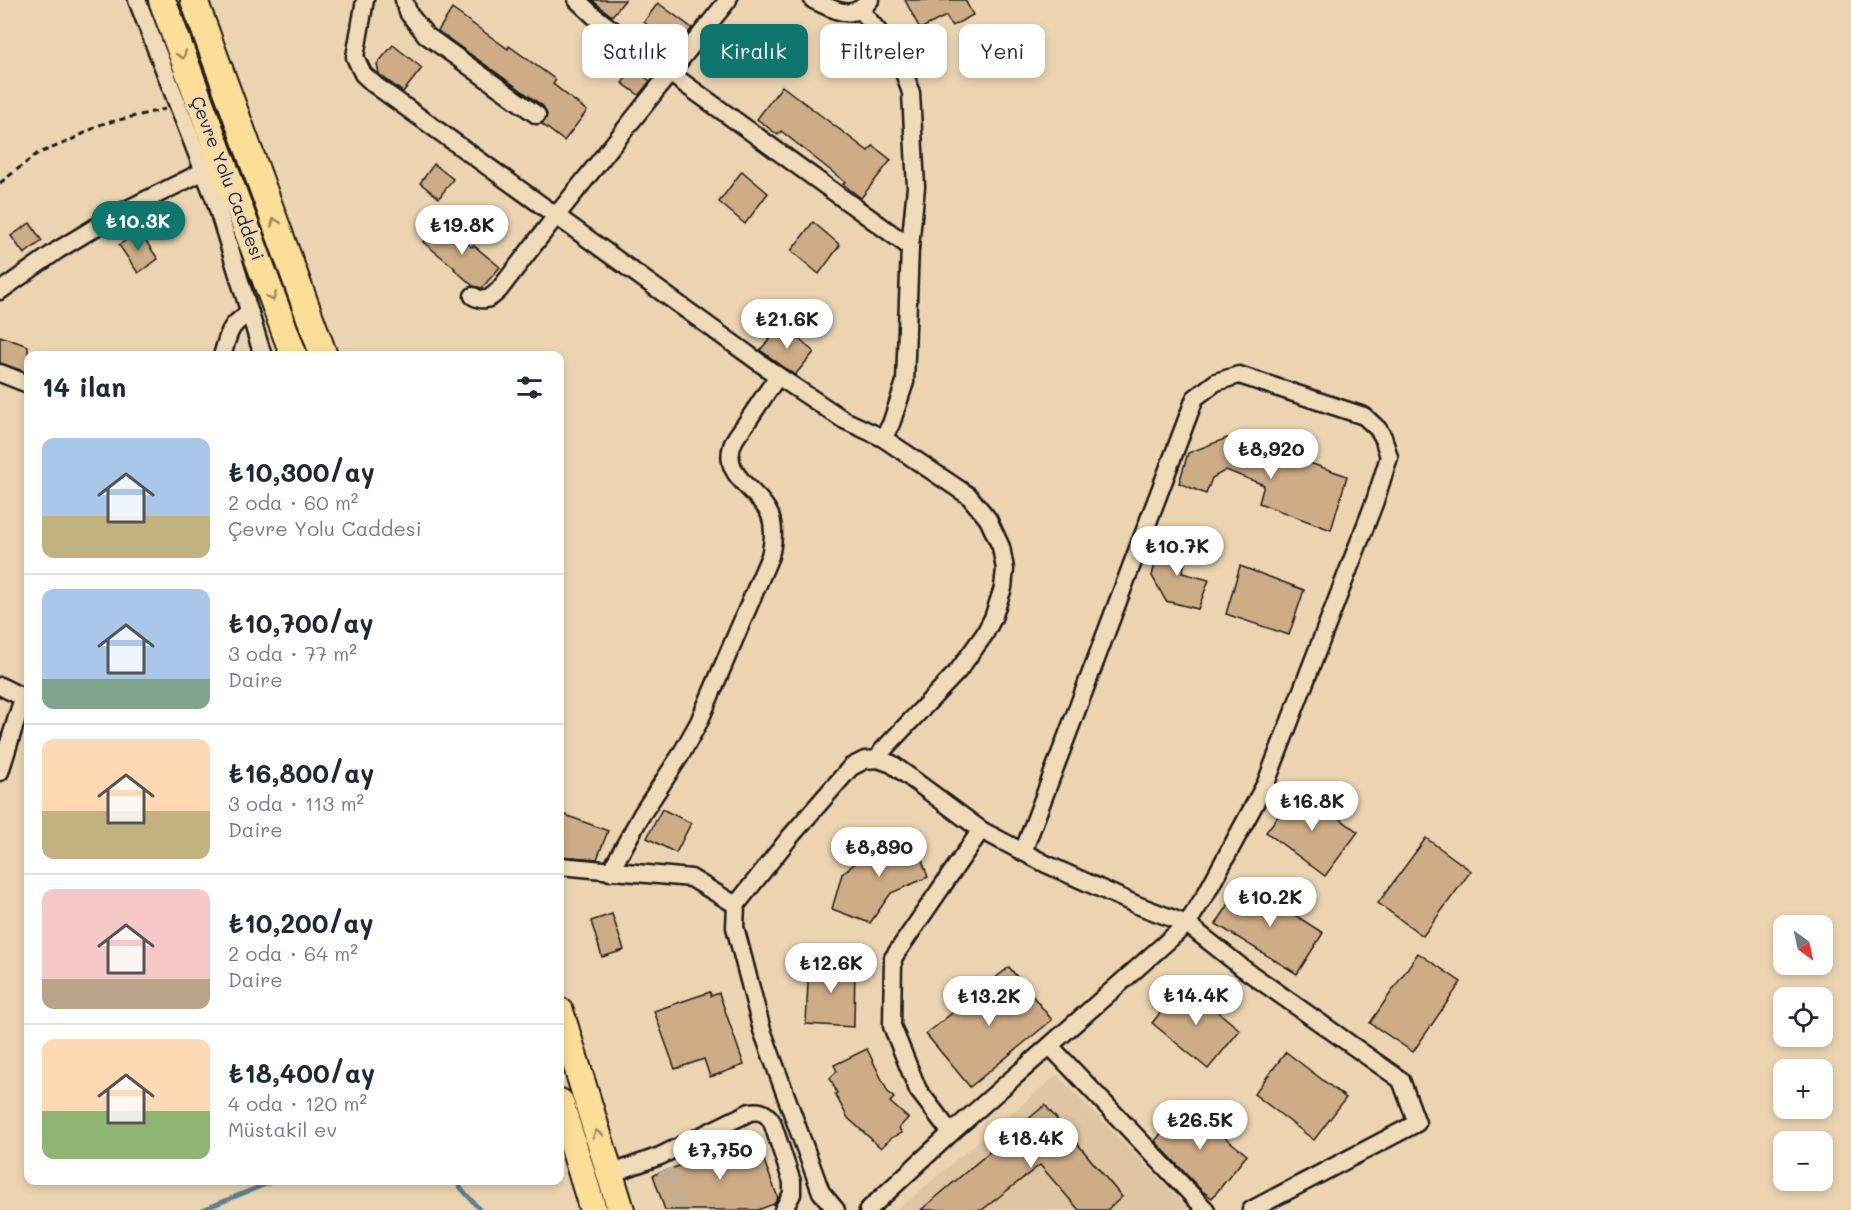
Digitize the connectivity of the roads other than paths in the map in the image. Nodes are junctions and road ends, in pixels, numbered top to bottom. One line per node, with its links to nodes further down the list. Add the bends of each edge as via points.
1 (137, 0): 15 (street)
2 (194, 0): 24 (highway, Çevre Yolu Caddesi, one-way to 2)
3 (364, 0): 16 (street, via 355,57 363,74)
4 (404, 0): 14 (street, via 409,14 426,35)
5 (577, 0): 10 (street)
6 (728, 0): 11 (street)
7 (813, 0): 9 (street, via 851,13)
8 (162, 2): 23 (highway, Çevre Yolu Caddesi, one-way to 23)
9 (865, 5): 17 (street, via 902,66 911,93 916,187)
10 (605, 24)
11 (688, 52)
12 (668, 78): 16 (street)
13 (677, 78): 17 (street)
14 (537, 115)
15 (204, 171): 18 (street, via 58,249); 20 (street)
16 (556, 216): 19 (street, via 499,290 485,300); 26 (street)
17 (910, 247): 28 (street, via 905,382)
18 (0, 291)
19 (473, 296)
20 (250, 313): 21 (street, via 237,320); 22 (street)
21 (223, 351)
22 (261, 351)
23 (292, 351)
24 (322, 351)
25 (0, 373): 27 (street)
26 (778, 376): 28 (street, via 844,420); 37 (street, via 734,441 731,456 739,479 770,515 770,556 699,722)
27 (24, 382)
28 (883, 438): 32 (street, via 969,496 979,507 996,532 1005,577 993,618 976,648)
29 (0, 686): 30 (street)
30 (24, 698)
31 (24, 705): 33 (street)
32 (878, 759): 34 (street, via 892,764); 38 (street, via 850,767)
33 (0, 772)
34 (981, 830): 35 (street); 43 (street, via 893,958 892,1026 918,1090)
35 (1023, 852): 39 (street); 39 (street, via 1195,398 1216,382 1239,375 1364,416 1383,437 1389,457 1374,501 1266,783)
36 (564, 866): 37 (street)
37 (610, 872): 38 (street, via 691,878)
38 (735, 904): 48 (street, via 735,927 762,1030 821,1192)
39 (1187, 924): 41 (street); 51 (street, via 1401,1080 1417,1123)
40 (564, 1024): 44 (highway, one-way to 40)
41 (1051, 1047): 43 (street); 50 (street)
42 (564, 1115): 45 (highway)
43 (951, 1134): 49 (street)
44 (610, 1174): 46 (highway); 47 (street, via 663,1163 750,1112 762,1112 772,1122 792,1182 792,1194)
45 (593, 1210)
46 (621, 1210)
47 (783, 1210)
48 (836, 1210)
49 (868, 1210)
50 (1206, 1210)
51 (1251, 1210)

